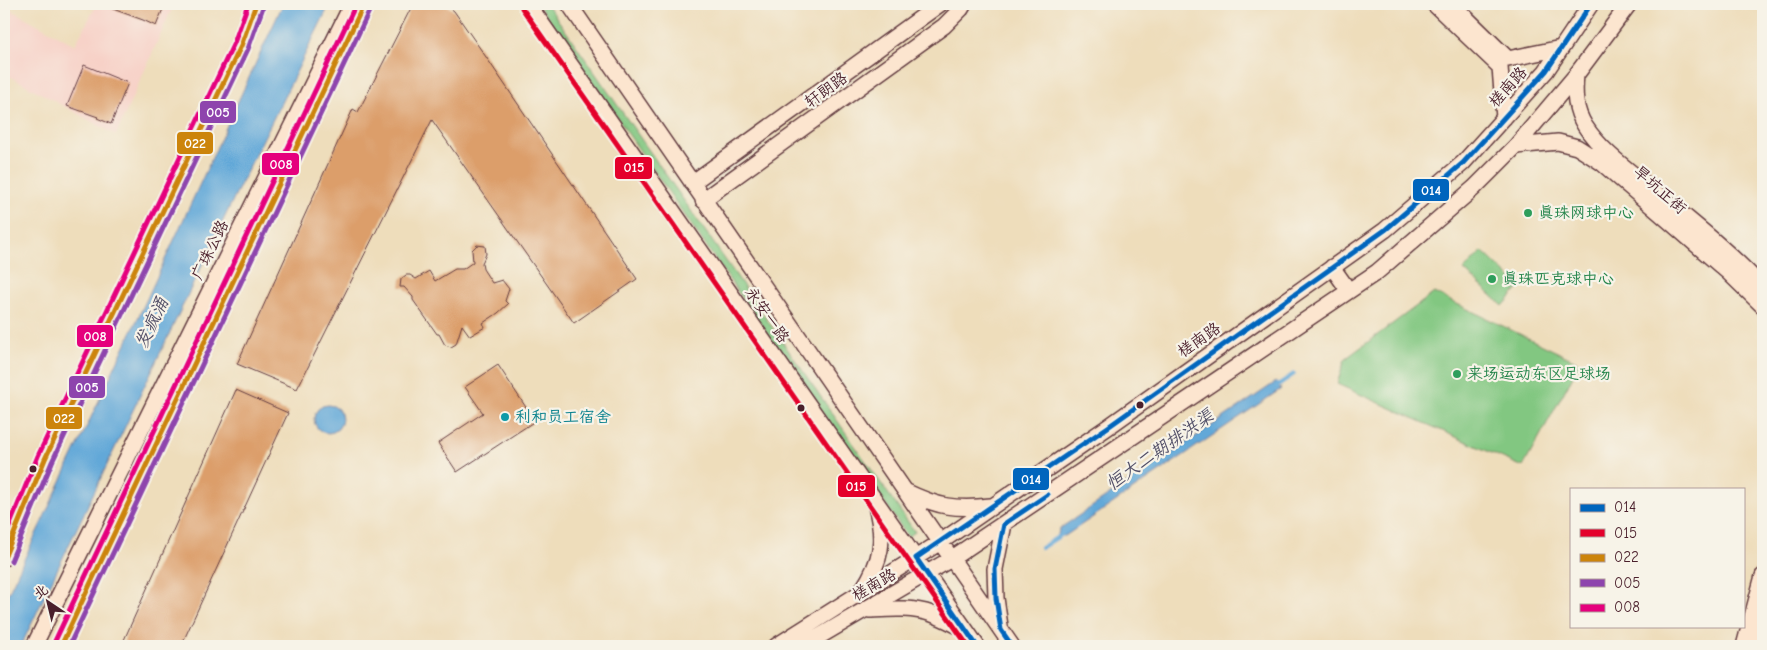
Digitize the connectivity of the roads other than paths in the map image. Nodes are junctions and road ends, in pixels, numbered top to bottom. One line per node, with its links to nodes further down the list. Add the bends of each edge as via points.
1 (256, 4): 27 (main road, via 241,46 45,459)
2 (352, 4): 37 (main road, 广珠公路)
3 (364, 4): 38 (main road)
4 (528, 4): 23 (main road, 永安一路)
5 (568, 4): 16 (main road, 永安一路)
6 (940, 4): 16 (main road, 轩朗路)
7 (964, 4): 17 (main road, 轩朗路, via 944,26)
8 (1434, 4): 14 (main road, via 1500,67)
9 (1452, 4): 12 (main road, via 1508,59)
10 (1591, 4): 12 (main road, 槎南路)
11 (1629, 4): 13 (main road, 槎南路)
12 (1561, 48): 14 (main road, 槎南路, via 1546,71)
13 (1576, 75): 15 (main road, 槎南路); 19 (main road, 旱坑正街, via 1576,106 1586,127 1607,152 1736,259)
14 (1504, 118): 18 (main road, 槎南路, via 1463,163 1385,230)
15 (1516, 146): 20 (main road, 槎南路, via 1474,188 1377,272); 21 (main road, 旱坑正街, via 1558,142 1577,146 1640,195)
16 (692, 183): 17 (main road, 永安一路)
17 (703, 200): 22 (main road, 永安一路)
18 (1332, 267): 20 (main road); 24 (main road, 槎南路)
19 (1763, 288)
20 (1349, 291): 25 (main road, 槎南路)
21 (1763, 306)
22 (903, 490): 24 (main road, via 944,507); 26 (main road, 永安一路)
23 (875, 500): 28 (main road, 永安一路); 32 (main road, via 882,541 879,559)
24 (993, 506): 26 (main road, 槎南路)
25 (1004, 524): 29 (main road, 槎南路); 36 (main road, via 995,569)
26 (939, 543): 28 (main road, 槎南路); 29 (main road, 永安一路)
27 (4, 558)
28 (916, 558): 30 (main road, 永安一路); 32 (main road, 槎南路)
29 (951, 559): 30 (main road, 槎南路); 36 (main road, 永安一路)
30 (927, 574): 33 (main road, 槎南路); 35 (main road, 永安一路)
31 (1763, 576): 43 (main road)
32 (860, 593): 39 (main road, 槎南路)
33 (865, 610): 35 (main road, via 912,610 932,614); 40 (main road, 槎南路)
34 (1763, 615): 44 (main road)
35 (965, 629): 41 (main road, 永安一路)
36 (1001, 630): 42 (main road, 永安一路)
37 (34, 646)
38 (61, 646)
39 (776, 646)
40 (803, 646)
41 (977, 646)
42 (1012, 646)
43 (1744, 646)
44 (1755, 646)

